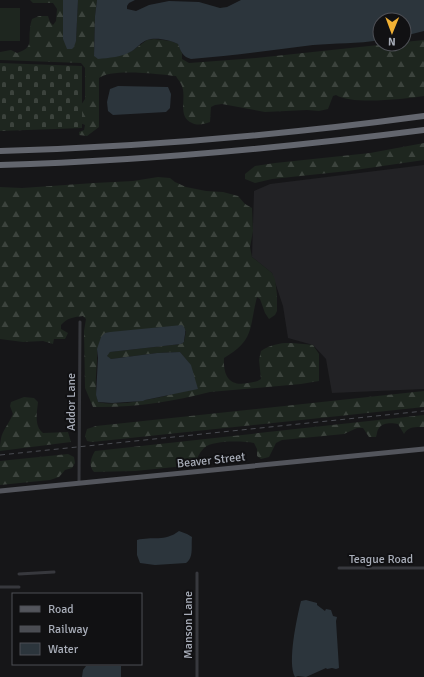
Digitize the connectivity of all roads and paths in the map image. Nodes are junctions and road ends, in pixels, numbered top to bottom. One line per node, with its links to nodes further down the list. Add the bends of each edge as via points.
1 (424, 116): 3 (highway, via 255,136)
2 (424, 130): 4 (highway, via 139,159)
3 (0, 151)
4 (0, 165)
5 (80, 322): 7 (street, Addor Lane)
6 (424, 449): 7 (main road, Beaver Street)
7 (79, 483): 8 (main road, Beaver Street)
8 (0, 491)
9 (339, 568): 10 (street, Teague Road)
10 (424, 568)
11 (54, 572): 13 (street)
12 (197, 573): 16 (street, Manson Lane)
13 (19, 574)
14 (0, 587): 15 (street)
15 (19, 587)
16 (197, 677)

